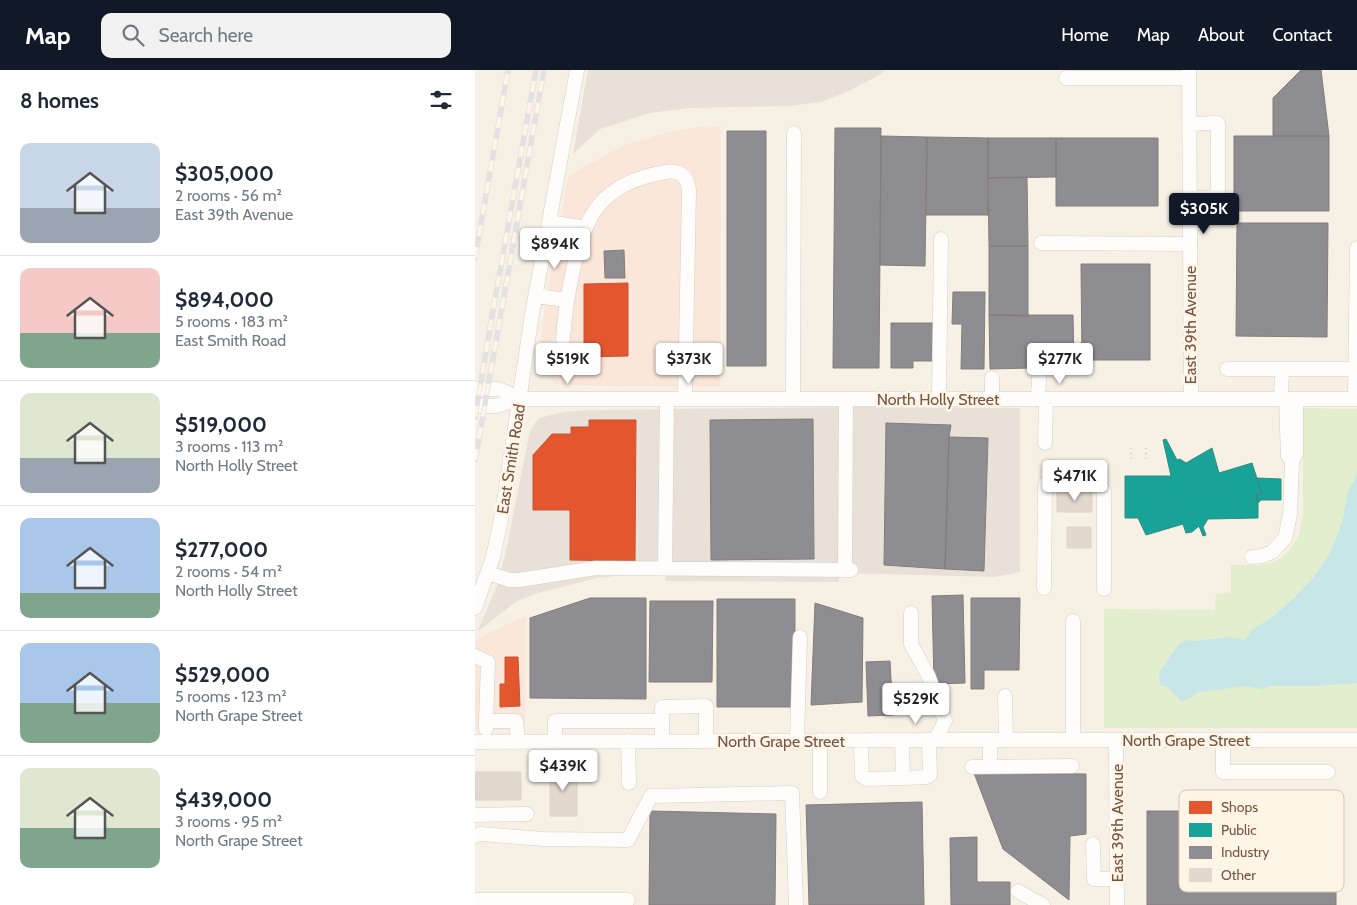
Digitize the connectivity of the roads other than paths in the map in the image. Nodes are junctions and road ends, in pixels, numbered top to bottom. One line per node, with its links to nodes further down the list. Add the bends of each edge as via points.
1 (577, 70): 7 (street, East Smith Road)
2 (1189, 74): 3 (street); 4 (street, East 39th Avenue)
3 (1066, 78)
4 (1189, 124): 6 (street, East 39th Avenue); 6 (street, via 1218,123 1218,197)
5 (794, 133): 25 (street)
6 (1190, 198): 11 (street, East 39th Avenue)
7 (549, 222): 8 (street); 13 (street, East Smith Road)
8 (585, 228): 14 (street); 24 (street, via 598,205 623,185 670,172 681,173 685,177 689,190)
9 (941, 239): 27 (street)
10 (1041, 243): 11 (street)
11 (1190, 244): 30 (street, East 39th Avenue)
12 (1357, 248): 18 (street)
13 (536, 296): 14 (street); 22 (street, East Smith Road)
14 (566, 300): 15 (street)
15 (563, 340)
16 (1227, 368): 17 (street)
17 (1282, 369): 18 (street); 31 (street)
18 (1355, 369): 32 (street)
19 (991, 378): 28 (street)
20 (1039, 378): 29 (street)
21 (475, 389): 22 (street, North Holly Street, via 499,389)
22 (520, 399): 23 (street, North Holly Street); 33 (street, North Holly Street, via 496,406); 39 (street, East Smith Road, via 502,515)
23 (667, 399): 24 (street, North Holly Street); 38 (street)
24 (685, 399): 25 (street, North Holly Street)
25 (793, 399): 26 (street, North Holly Street)
26 (847, 399): 27 (street, North Holly Street); 38 (street, via 848,570)
27 (939, 399): 28 (street, North Holly Street)
28 (991, 399): 29 (street, North Holly Street)
29 (1042, 399): 30 (street, North Holly Street); 34 (street)
30 (1191, 400): 31 (street, North Holly Street)
31 (1288, 400): 32 (street, North Holly Street); 37 (street, via 1296,453 1292,462 1290,515 1285,538 1272,552)
32 (1356, 400)
33 (475, 406)
34 (1045, 443)
35 (1045, 484): 40 (street)
36 (1088, 484): 41 (street, via 1099,485 1104,490)
37 (1251, 557)
38 (665, 568): 39 (street, via 596,568 519,580)
39 (488, 573): 42 (street, East Smith Road)
40 (1044, 588)
41 (1104, 589)
42 (475, 608)
43 (911, 613): 56 (street, via 911,644 928,675 945,721)
44 (1073, 621): 58 (street)
45 (800, 637): 53 (street)
46 (475, 656): 49 (street, via 487,662)
47 (1005, 696): 57 (street)
48 (589, 720): 50 (street); 68 (street, via 555,721); 69 (street)
49 (486, 721): 66 (street); 67 (street, via 516,721)
50 (614, 721): 51 (street); 70 (street)
51 (644, 721): 52 (street); 62 (street)
52 (662, 721): 63 (street); 64 (street, via 662,706 706,706)
53 (797, 740): 54 (street, North Grape Street); 64 (street, North Grape Street)
54 (820, 740): 55 (street, North Grape Street); 78 (street)
55 (902, 740): 56 (street, North Grape Street); 76 (street)
56 (932, 740): 65 (street, North Grape Street); 76 (street, via 930,775 927,778)
57 (1006, 740): 58 (street, North Grape Street); 65 (street, North Grape Street)
58 (1073, 740): 59 (street, North Grape Street)
59 (1116, 740): 60 (street, North Grape Street); 83 (street, East 39th Avenue)
60 (1223, 740): 61 (street, North Grape Street); 75 (street, via 1223,772)
61 (1357, 740)
62 (644, 741): 63 (street, North Grape Street); 70 (street, North Grape Street)
63 (662, 741): 64 (street, North Grape Street)
64 (707, 741)
65 (990, 741): 72 (street)
66 (481, 742): 67 (street, North Grape Street)
67 (518, 742): 68 (street, North Grape Street)
68 (555, 742): 69 (street, North Grape Street)
69 (589, 742): 70 (street, North Grape Street)
70 (621, 742): 77 (street)
71 (861, 745): 76 (street, via 862,776 866,779)
72 (990, 766): 73 (street); 74 (street)
73 (1072, 766)
74 (972, 767)
75 (1328, 772)
76 (903, 778)
77 (629, 783)
78 (820, 792)
79 (527, 814): 80 (street)
80 (475, 815)
81 (475, 836): 87 (street, via 628,840 651,796 792,793)
82 (1093, 844): 83 (street, via 1094,879)
83 (1117, 879): 89 (street, East 39th Avenue)
84 (1018, 891): 88 (street)
85 (475, 900): 86 (street)
86 (628, 900)
87 (796, 905)
88 (1043, 905)
89 (1117, 905)

